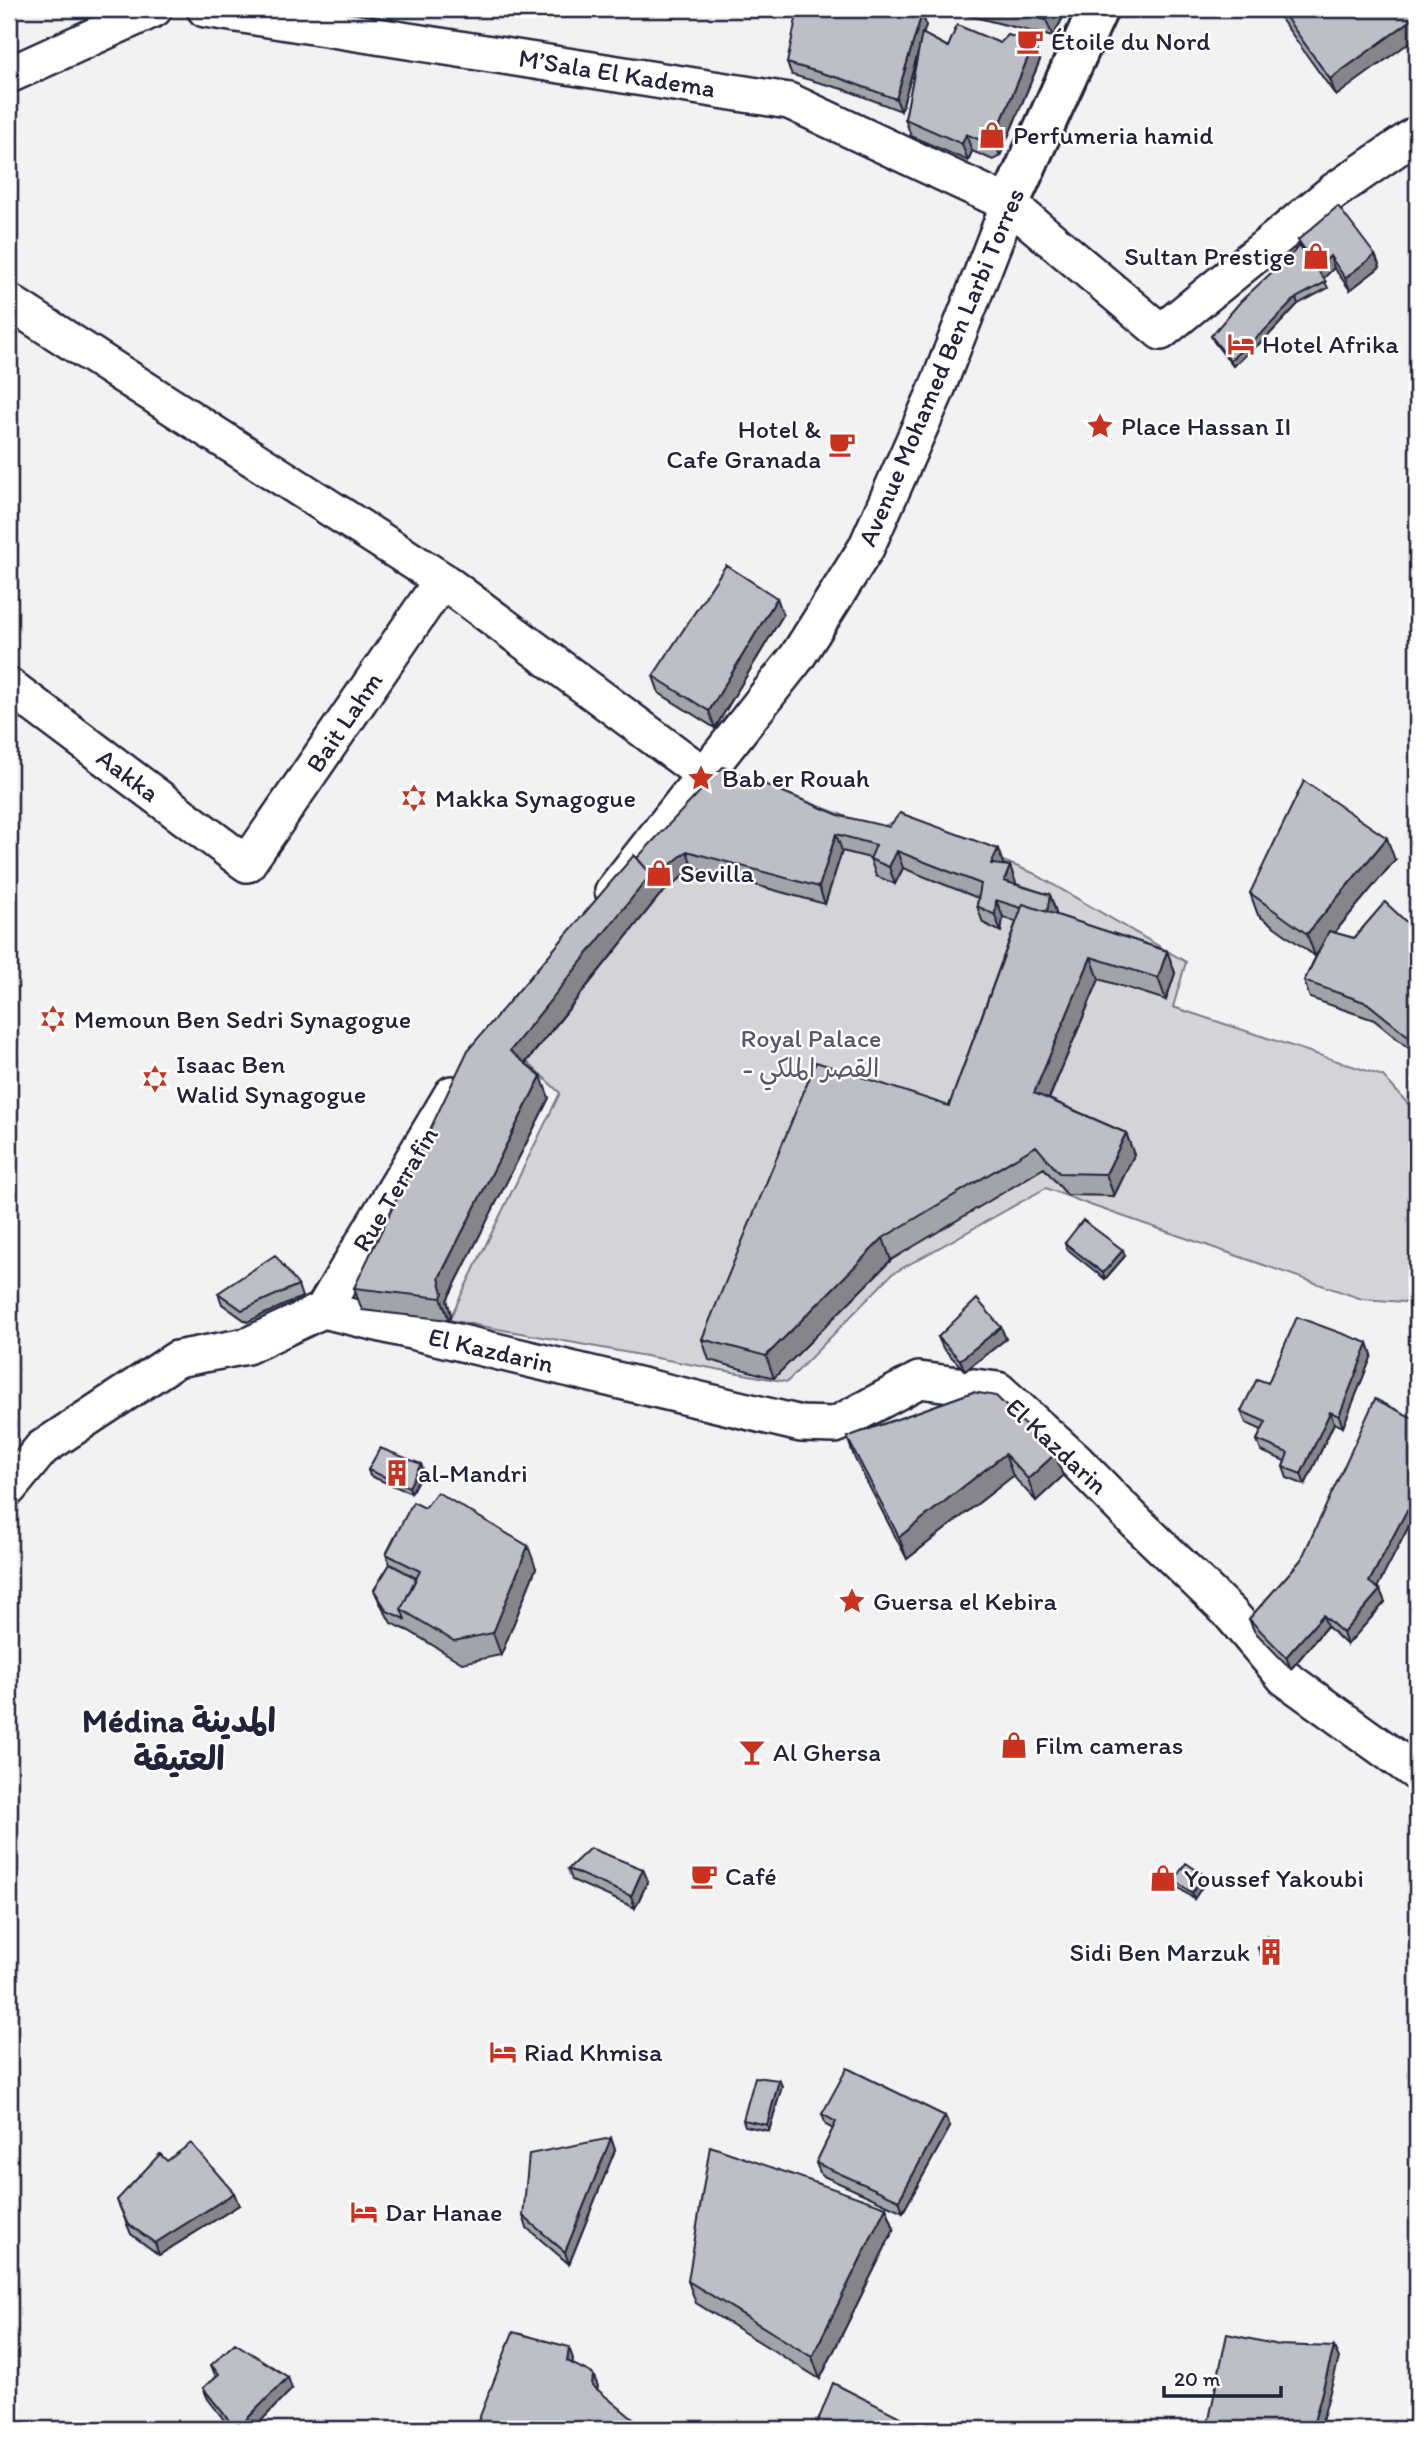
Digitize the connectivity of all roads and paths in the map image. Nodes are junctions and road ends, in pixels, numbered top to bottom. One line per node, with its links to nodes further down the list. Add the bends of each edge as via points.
1 (154, 9): 4 (street)
2 (205, 9): 6 (street, M’Sala El Kadema, via 789,101)
3 (1098, 9): 6 (street, Avenue Mohamed Ben Larbi Torres)
4 (9, 75)
5 (1417, 134): 6 (street, M’Sala El Kadema, via 1333,192 1161,332)
6 (1009, 204): 10 (street, Avenue Mohamed Ben Larbi Torres, via 936,391 866,548 797,657)
7 (9, 302): 8 (street)
8 (442, 580): 10 (street); 11 (street, Bait Lahm)
9 (9, 686): 11 (street, Aakka)
10 (703, 774): 12 (street)
11 (247, 864)
12 (593, 917)
13 (472, 1064): 14 (street, Rue Terrafin)
14 (323, 1310): 15 (street, via 247,1346 177,1359 42,1448); 16 (street, El Kazdarin, via 800,1424 835,1425 919,1380 998,1390 1234,1617 1285,1678)
15 (9, 1488)
16 (1417, 1773)

